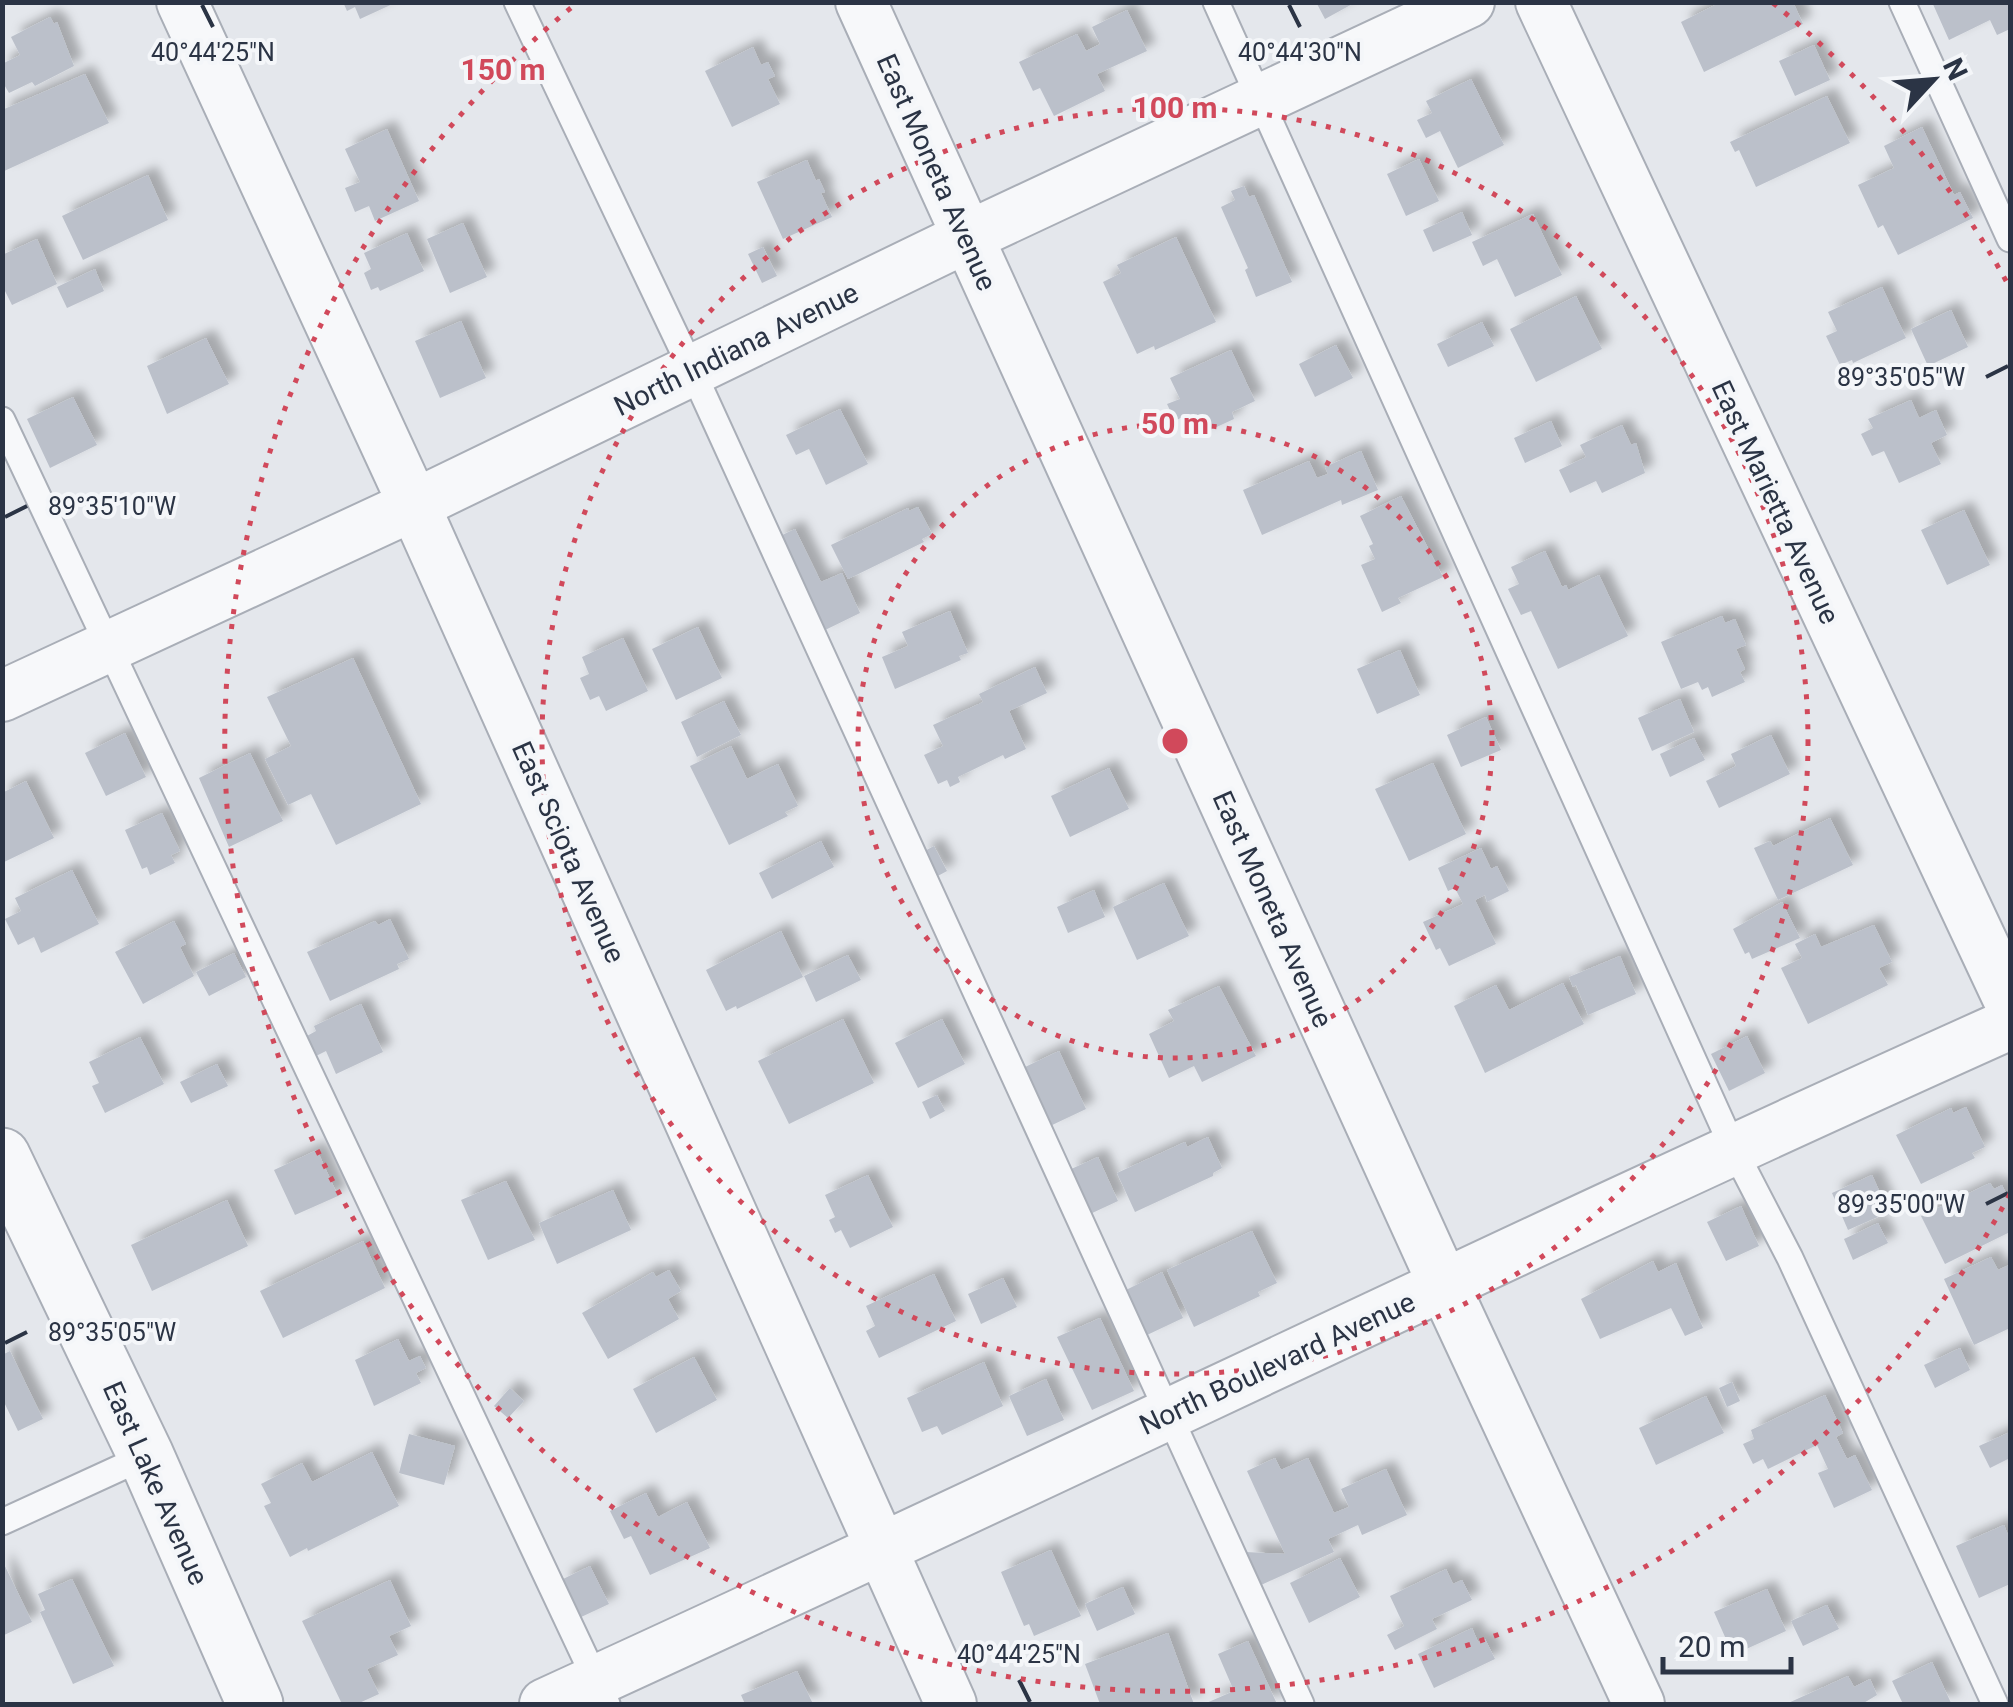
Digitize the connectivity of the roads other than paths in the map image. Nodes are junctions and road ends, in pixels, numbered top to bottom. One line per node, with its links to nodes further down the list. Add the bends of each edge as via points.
1 (182, 2): 13 (street, East Sciota Avenue)
2 (517, 2): 11 (lane)
3 (860, 2): 9 (street, East Moneta Avenue)
4 (1216, 2): 8 (lane)
5 (1469, 2): 8 (street, North Indiana Avenue)
6 (1541, 2): 16 (street, East Marietta Avenue)
7 (1902, 2): 10 (lane)
8 (1260, 100): 9 (street, North Indiana Avenue); 18 (lane)
9 (966, 237): 11 (street, North Indiana Avenue); 20 (street, East Moneta Avenue)
10 (2010, 238)
11 (692, 370): 13 (street, North Indiana Avenue); 21 (lane)
12 (2, 420): 14 (lane)
13 (414, 505): 14 (street, North Indiana Avenue); 24 (street, East Sciota Avenue)
14 (110, 644): 15 (street, North Indiana Avenue); 25 (lane)
15 (2, 696)
16 (2010, 1002)
17 (2010, 1024): 18 (street, North Boulevard Avenue)
18 (1733, 1148): 20 (street, North Boulevard Avenue); 31 (lane)
19 (5, 1169): 22 (street, East Lake Avenue)
20 (1444, 1284): 21 (street, North Boulevard Avenue); 30 (street, East Moneta Avenue)
21 (1168, 1414): 24 (street, North Boulevard Avenue); 29 (lane)
22 (146, 1456): 23 (lane); 26 (street, East Lake Avenue)
23 (2, 1522)
24 (881, 1551): 25 (street, North Boulevard Avenue); 28 (street, East Sciota Avenue)
25 (601, 1693): 27 (street, North Boulevard Avenue)
26 (255, 1704)
27 (545, 1704)
28 (951, 1704)
29 (1301, 1704)
30 (1640, 1704)
31 (1996, 1704)

